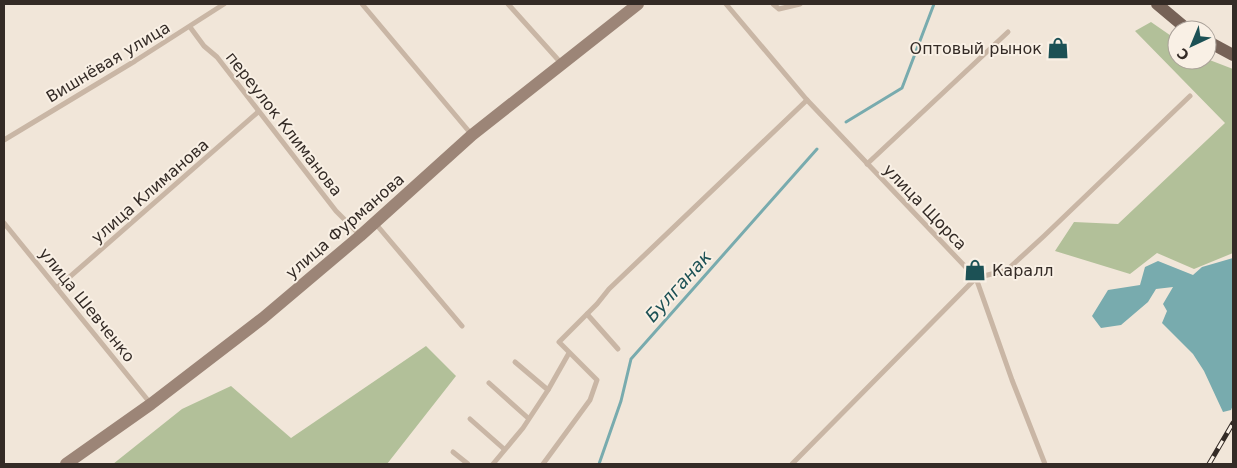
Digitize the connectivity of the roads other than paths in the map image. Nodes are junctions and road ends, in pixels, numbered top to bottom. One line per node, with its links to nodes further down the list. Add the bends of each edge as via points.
1 (224, 4): 10 (lane, Вишнёвая улица)
2 (362, 4): 18 (lane)
3 (508, 4): 14 (lane)
4 (638, 4): 14 (main road, улица Фурманова)
5 (726, 4): 16 (lane, улица Щорса)
6 (773, 4): 7 (lane, via 779,9)
7 (800, 4)
8 (1157, 4): 9 (main road)
9 (1176, 20)
10 (190, 27): 17 (lane, переулок Климанова); 19 (lane, Вишнёвая улица)
11 (1008, 32): 20 (lane)
12 (1217, 46): 13 (main road)
13 (1233, 55)
14 (561, 64): 18 (main road, улица Фурманова)
15 (1190, 96): 24 (lane, via 1007,270)
16 (807, 100): 20 (lane, улица Щорса); 26 (lane)
17 (258, 112): 23 (lane, переулок Климанова, via 336,211); 25 (lane, улица Климанова)
18 (472, 135): 22 (main road, улица Фурманова)
19 (4, 140)
20 (867, 164): 24 (lane, улица Щорса)
21 (4, 222): 25 (lane, улица Шевченко)
22 (375, 223): 23 (main road, улица Фурманова); 27 (lane)
23 (360, 236): 33 (main road, улица Фурманова, via 263,318)
24 (976, 278): 42 (lane); 43 (lane, улица Щорса)
25 (57, 288): 33 (lane, улица Шевченко)
26 (587, 314): 28 (lane); 29 (lane, via 559,342)
27 (462, 326)
28 (618, 349)
29 (569, 352): 32 (lane); 41 (lane, via 597,380 590,400)
30 (515, 362): 32 (lane)
31 (489, 383): 34 (lane)
32 (548, 390): 34 (lane)
33 (151, 404): 38 (main road, улица Фурманова)
34 (528, 418): 36 (lane)
35 (470, 420): 36 (lane)
36 (504, 449): 40 (lane)
37 (453, 452): 39 (lane)
38 (66, 464)
39 (468, 464)
40 (493, 464)
41 (543, 464)
42 (792, 464)
43 (1045, 464)

